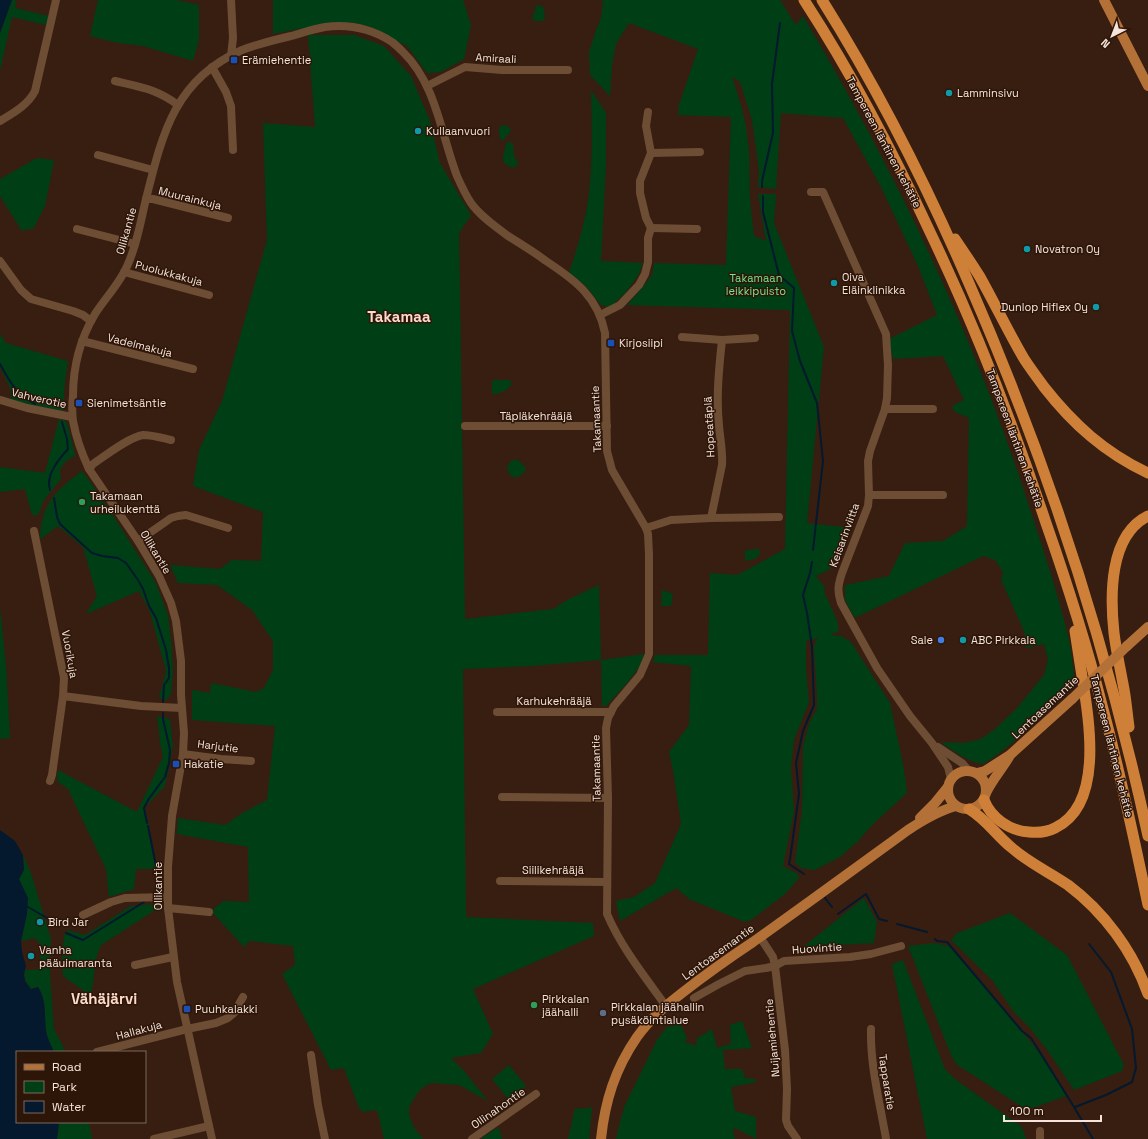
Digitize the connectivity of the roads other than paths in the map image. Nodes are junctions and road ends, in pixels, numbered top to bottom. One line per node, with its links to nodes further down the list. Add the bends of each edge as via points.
1 (56, 0): 15 (street, via 35,92 25,104)
2 (231, 0): 7 (street)
3 (804, 0): 57 (highway, Tampereen läntinen kehätie, via 891,151 943,260 1003,403)
4 (822, 0): 22 (highway, Tampereen läntinen kehätie, via 864,72)
5 (1104, 0): 12 (main road)
6 (300, 33): 7 (street, Ollikantie); 11 (street, Takamaantie, via 324,27 351,26 372,32 394,42 413,61)
7 (231, 56): 8 (street, Ollikantie)
8 (212, 67): 13 (street, Ollikantie, via 190,88); 16 (street, via 231,106)
9 (568, 70): 11 (street, Amiraali, via 465,67)
10 (114, 81): 13 (street, via 158,92)
11 (427, 86): 32 (street, Takamaantie, via 453,164 472,205 496,227 575,282 588,295)
12 (1148, 86)
13 (178, 105): 20 (street, Ollikantie, via 166,129)
14 (648, 112): 18 (street, via 646,126)
15 (0, 121)
16 (233, 150)
17 (700, 152): 18 (street)
18 (651, 153): 25 (street, via 640,181 640,193)
19 (98, 155): 20 (street)
20 (153, 170): 23 (street, Ollikantie)
21 (811, 192): 40 (street, Keisarinviitta, via 824,192 886,334 888,398)
22 (930, 197): 47 (highway, via 979,277 1024,359 1055,401 1097,442 1124,461); 67 (highway, Tampereen läntinen kehätie, via 986,321 1047,478 1083,584)
23 (146, 199): 24 (street, Muurainkuja); 28 (street, Ollikantie)
24 (228, 218)
25 (651, 228): 27 (street); 32 (street, via 648,238 648,262 639,285 620,305)
26 (77, 229): 28 (street)
27 (697, 229)
28 (135, 244): 30 (street, Ollikantie)
29 (0, 261): 33 (street, via 17,286 31,299 73,311)
30 (124, 272): 31 (street, Puolukkakuja); 33 (street, Ollikantie)
31 (210, 295)
32 (600, 315): 44 (street, Takamaantie, via 605,333)
33 (92, 321): 37 (street, Ollikantie)
34 (682, 337): 36 (street)
35 (754, 338): 36 (street)
36 (722, 340): 52 (street, Hopeatäplä, via 718,375 719,425 723,454)
37 (82, 341): 38 (street, Vadelmakuja); 42 (street, Ollikantie, via 73,382)
38 (193, 369)
39 (1, 400): 42 (street, Vahverotie)
40 (885, 409): 41 (street); 48 (street, Keisarinviitta, via 868,460)
41 (933, 409)
42 (72, 417): 46 (street, Ollikantie)
43 (465, 426): 44 (street, Täpläkehrääjä)
44 (607, 426): 54 (street, Takamaantie, via 607,451 612,470)
45 (171, 440): 46 (street, via 141,435 129,440)
46 (89, 469): 56 (street, Ollikantie)
47 (1148, 473)
48 (869, 495): 49 (street); 63 (street, Keisarinviitta, via 868,506 838,584 838,593 841,603 878,668 910,716)
49 (943, 495)
50 (1148, 516): 67 (highway, via 1132,528 1122,543 1117,554 1113,582 1114,632)
51 (779, 517): 52 (street)
52 (711, 518): 54 (street, via 671,520)
53 (228, 528): 56 (street, via 186,515 178,516 171,518)
54 (646, 528): 62 (street, Takamaantie, via 649,554 649,654 640,674)
55 (34, 531): 59 (street, Vuorikuja, via 64,678)
56 (138, 541): 60 (street, Ollikantie, via 159,576 174,613 181,661)
57 (1070, 593): 72 (highway, via 1088,724 1089,762 1084,795 1074,813 1064,823 1040,833 1009,827 990,811); 81 (highway, Tampereen läntinen kehätie, via 1102,703)
58 (1148, 627): 65 (main road, Lentoasemantie, bridge)
59 (63, 696): 60 (street, via 141,706); 69 (street, Vuorikuja)
60 (182, 708): 64 (street, Ollikantie)
61 (496, 712): 62 (street, Karhukehrääjä)
62 (610, 712): 73 (street, Takamaantie, via 606,728)
63 (932, 743): 68 (street, Keisarinviitta); 70 (street, Keisarinviitta, via 948,767)
64 (183, 754): 66 (street, Harjutie); 80 (street, Ollikantie, via 172,816)
65 (1010, 755): 68 (main road, Lentoasemantie, via 985,771); 72 (main road, Lentoasemantie)
66 (251, 761)
67 (1134, 771): 77 (highway, Tampereen läntinen kehätie)
68 (973, 772): 70 (main road, via 959,773); 72 (main road, via 985,782)
69 (50, 780)
70 (950, 783): 74 (main road, via 948,791); 76 (main road, Lentoasemantie)
71 (502, 796): 73 (street)
72 (985, 797): 75 (main road, via 976,807)
73 (608, 798): 79 (street, Takamaantie)
74 (956, 806): 75 (main road); 76 (main road, Lentoasemantie, via 942,810)
75 (969, 809): 90 (highway, via 1012,848 1068,885 1099,913 1125,947 1140,973)
76 (908, 830): 85 (main road, Lentoasemantie)
77 (1148, 836)
78 (500, 881): 79 (street, Siilikehrääjä)
79 (606, 882): 93 (street, Takamaantie, via 607,914 611,925)
80 (168, 897): 82 (street, Ollikantie); 84 (street, via 125,898)
81 (1148, 905)
82 (168, 908): 83 (street); 87 (street, Ollikantie)
83 (209, 912)
84 (83, 915)
85 (760, 937): 89 (street, Nuijamiehentie); 93 (main road, Lentoasemantie, via 702,976)
86 (901, 946): 89 (street, Huovintie, via 871,954 784,962)
87 (173, 957): 88 (street); 94 (street, Ollikantie)
88 (135, 965)
89 (776, 966): 92 (street, Huovintie, via 745,971); 100 (street, Nuijamiehentie, via 785,1050 786,1120)
90 (1148, 994)
91 (243, 998): 94 (street, Hallakuja, via 228,1018)
92 (694, 998)
93 (666, 1006): 105 (main road, Lentoasemantie, via 637,1037 621,1066 610,1091)
94 (187, 1029): 96 (street, Hallakuja); 99 (street, Ollikantie)
95 (871, 1029): 106 (street, Tapparatie, via 873,1068)
96 (101, 1051)
97 (310, 1055): 103 (street)
98 (536, 1094): 104 (street, Ollinahontie)
99 (209, 1126): 101 (street); 102 (street, Ollikantie)
100 (792, 1137)
101 (154, 1139)
102 (212, 1139)
103 (325, 1139)
104 (472, 1139)
105 (601, 1139)
106 (886, 1139)

